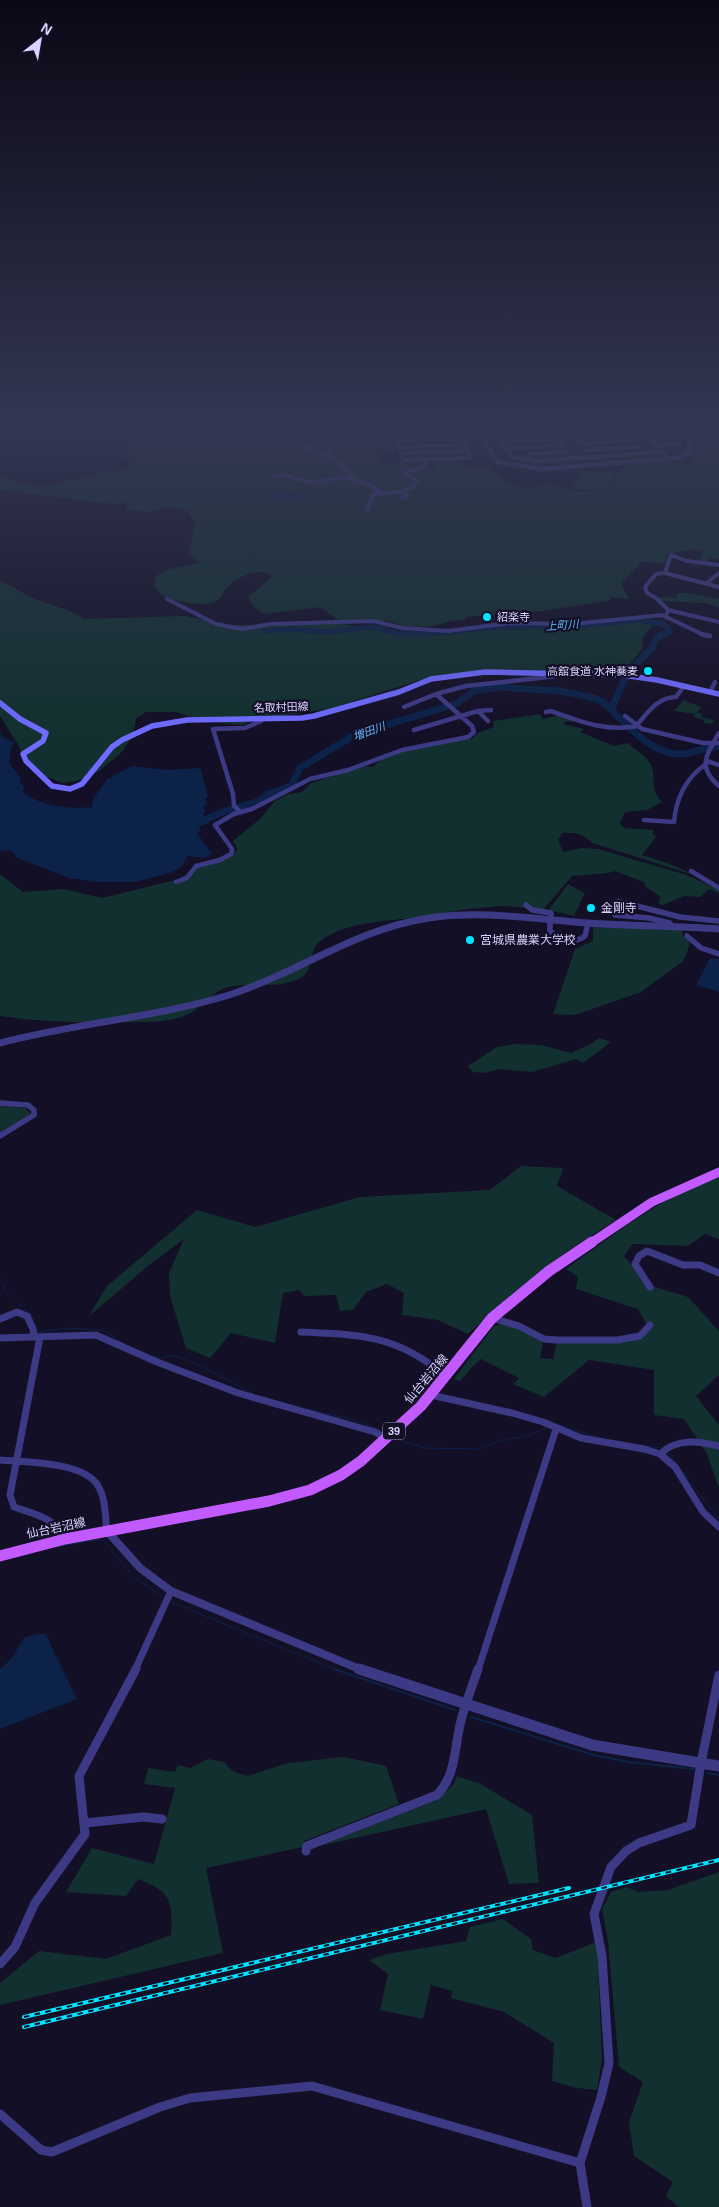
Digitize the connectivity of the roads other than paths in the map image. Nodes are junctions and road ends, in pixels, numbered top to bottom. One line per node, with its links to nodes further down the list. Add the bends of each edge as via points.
1 (719, 565): 2 (street, via 670,555)
2 (665, 573): 4 (street); 7 (street, via 656,574 645,587 647,593)
3 (719, 573): 4 (street)
4 (707, 583): 5 (street)
5 (719, 586)
6 (167, 599): 8 (street, via 210,622 242,629 270,624 373,621 402,628 448,631 509,623 572,624)
7 (668, 610): 8 (street); 9 (street)
8 (666, 616): 11 (street)
9 (697, 617): 10 (street); 11 (street)
10 (719, 622)
11 (687, 626): 12 (street, via 702,635)
12 (713, 636)
13 (572, 674): 15 (main road, 名取村田線, via 628,675); 17 (street, via 466,686); 26 (main road, 名取村田線, via 497,672 454,675 431,679 392,694 314,716)
14 (715, 682): 16 (street)
15 (684, 686): 16 (main road, 名取村田線); 28 (street, via 676,697 667,697 651,708)
16 (710, 692): 18 (main road, 名取村田線)
17 (436, 694): 20 (street); 24 (street)
18 (719, 694)
19 (0, 703): 26 (main road, 名取村田線, via 46,733 43,741 24,754 26,761 52,786 70,790 82,784 112,748 145,728 187,720)
20 (404, 707)
21 (491, 710): 22 (street)
22 (478, 711): 24 (street); 27 (street)
23 (546, 712): 28 (street, via 614,731)
24 (460, 715): 29 (street); 35 (street, via 473,728 471,736 402,750 360,766 310,779 257,807)
25 (625, 716): 28 (street)
26 (261, 718): 35 (street, via 258,725 251,727 213,729)
27 (488, 722)
28 (637, 726): 31 (street, via 688,740)
29 (414, 730)
30 (719, 733): 31 (street)
31 (715, 743): 32 (street)
32 (707, 763): 33 (street); 34 (street, via 706,773); 36 (street, via 688,779 676,806 674,822)
33 (719, 765)
34 (719, 786)
35 (238, 809): 38 (street, via 215,825 231,845 231,855 196,866 187,878)
36 (644, 820)
37 (690, 871): 39 (street)
38 (176, 882)
39 (719, 888)
40 (526, 905): 42 (street, bridge, via 532,910 551,913 550,931 570,942 585,936)
41 (719, 921): 43 (street, via 694,920 618,901 612,910 615,915 649,918 670,923)
42 (588, 923): 43 (street); 47 (street, via 490,915 457,915 406,922 360,936 262,983 221,997)
43 (671, 927): 44 (street)
44 (719, 929)
45 (686, 936): 46 (street, via 701,948)
46 (719, 954)
47 (0, 1043)
48 (0, 1103): 49 (street, via 28,1105 34,1110 34,1116)
49 (0, 1136)
50 (719, 1172): 53 (main road, 仙台岩沼線 / 39, via 682,1187 638,1211 549,1271)
51 (719, 1273): 52 (street, via 646,1251 634,1262)
52 (650, 1287)
53 (492, 1318): 55 (street, via 556,1340 617,1340 640,1336); 59 (main road, 仙台岩沼線 / 39)
54 (0, 1319): 57 (street, via 17,1312 27,1316)
55 (650, 1326)
56 (301, 1332): 59 (street, via 350,1336 397,1345 413,1351)
57 (37, 1337): 58 (street); 62 (street, via 96,1335 148,1359 238,1393 371,1431); 66 (street)
58 (0, 1338)
59 (446, 1376): 60 (main road, 仙台岩沼線 / 39)
60 (431, 1395): 61 (street, via 512,1413); 62 (main road, 仙台岩沼線 / 39)
61 (556, 1429): 64 (street, via 589,1440); 73 (street)
62 (387, 1439): 68 (main road, 仙台岩沼線 / 39, via 355,1466 310,1490 269,1501)
63 (719, 1446): 64 (street, via 694,1441 671,1445)
64 (663, 1451): 67 (street, via 703,1512)
65 (0, 1460): 66 (street)
66 (17, 1461): 68 (street, via 73,1468 86,1474 102,1495); 69 (street, via 10,1495 14,1507 53,1522 62,1528)
67 (719, 1527)
68 (108, 1531): 69 (main road, 仙台岩沼線 / 39); 71 (street, via 140,1568)
69 (65, 1539): 70 (main road, 仙台岩沼線 / 39)
70 (0, 1556)
71 (171, 1591): 73 (street, via 323,1655); 77 (street, via 128,1686 79,1776)
72 (719, 1675): 74 (street)
73 (467, 1705): 74 (street, via 600,1747); 78 (street, via 450,1777 443,1790 400,1811 307,1846)
74 (700, 1763): 75 (street); 81 (street, via 692,1825 639,1843 626,1851 611,1867 594,1914 602,1956 609,2063)
75 (719, 1766)
76 (162, 1819): 77 (street, via 143,1817)
77 (85, 1823): 79 (street, via 85,1834 35,1903 15,1947)
78 (306, 1850)
79 (0, 1964)
80 (0, 2114): 81 (street, via 41,2150 52,2152 160,2107 190,2098 312,2086)
81 (580, 2162): 82 (street)
82 (587, 2207)

